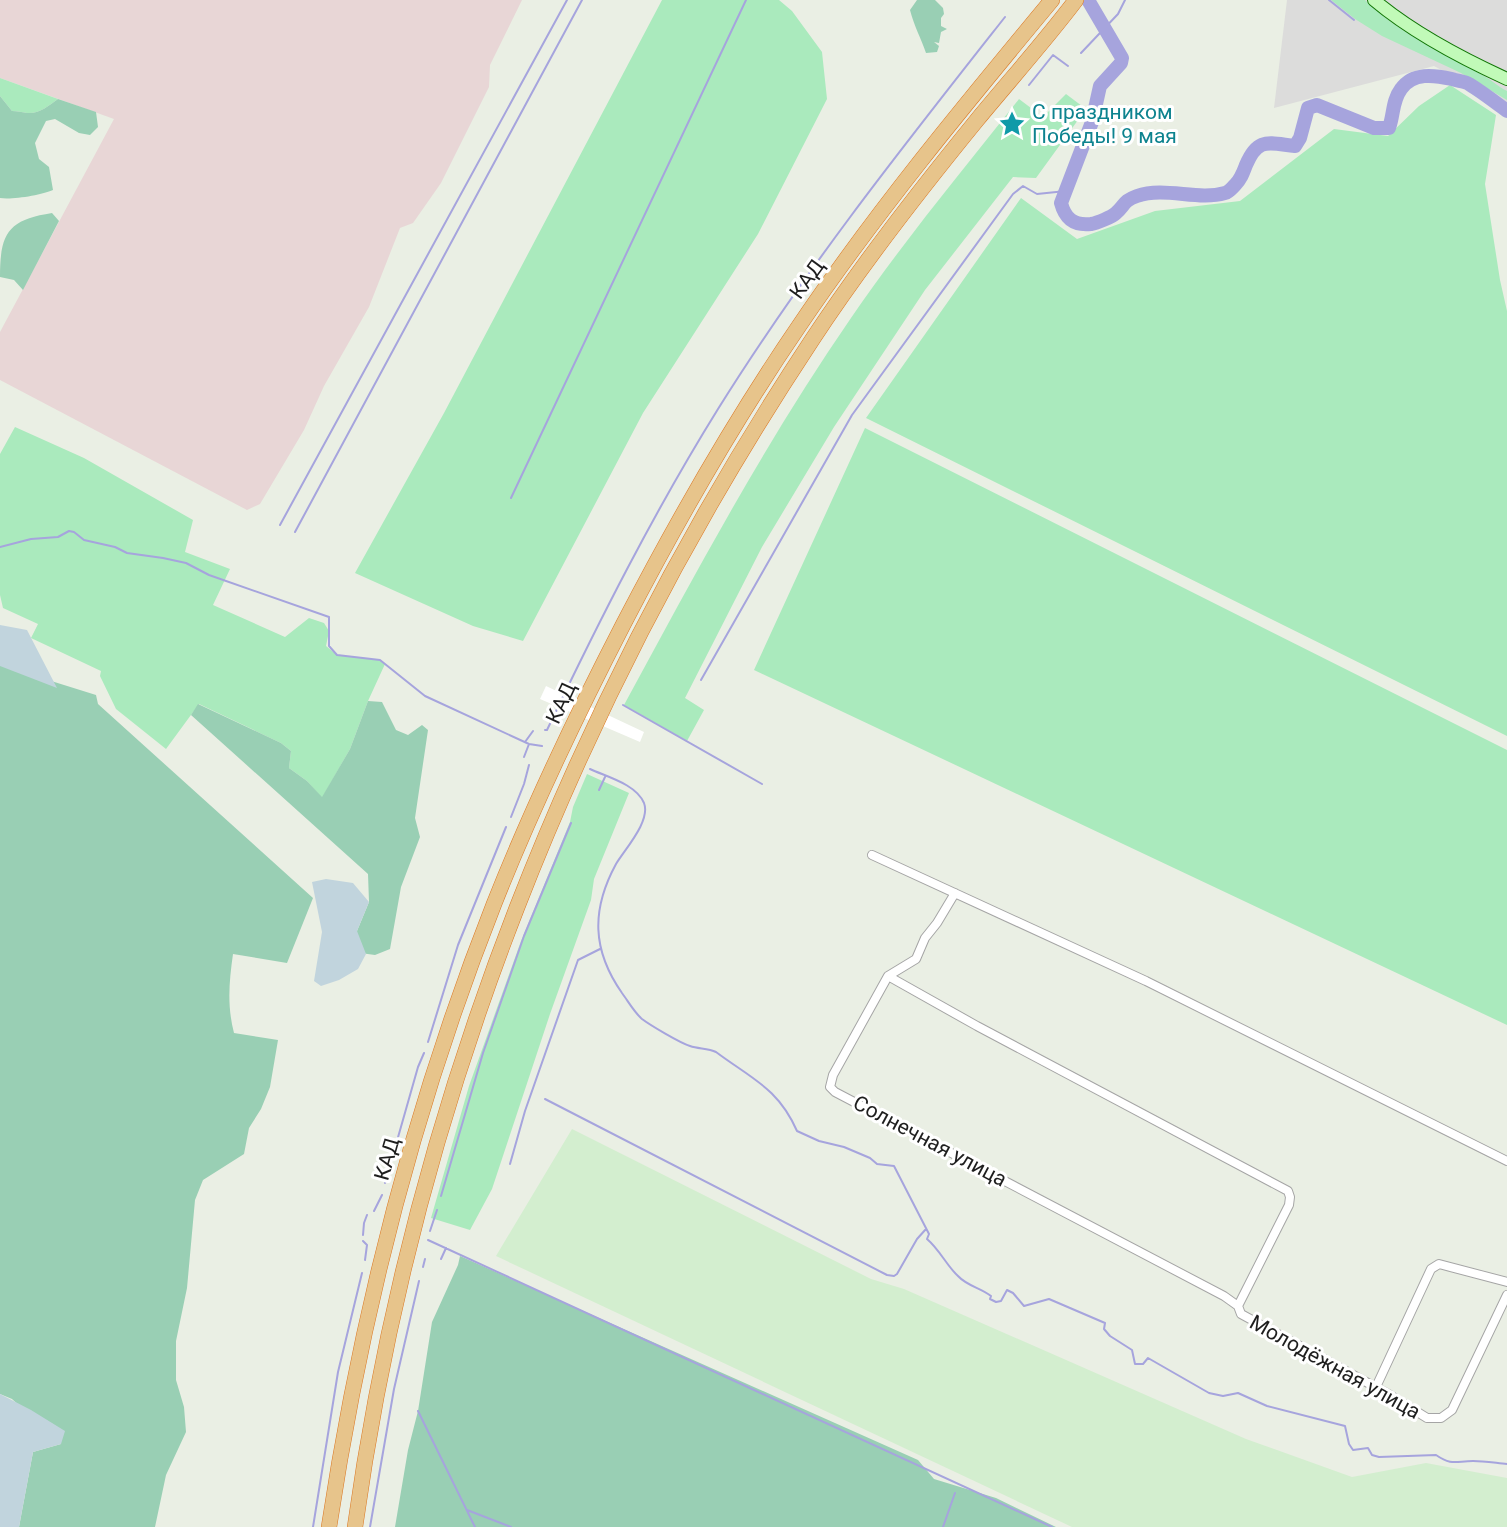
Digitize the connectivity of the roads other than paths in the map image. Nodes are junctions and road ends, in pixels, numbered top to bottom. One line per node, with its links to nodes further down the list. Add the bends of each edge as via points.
1 (1052, 0): 13 (highway, КАД, via 885,206 799,326 678,521 584,703 495,902 425,1103 362,1345)
2 (1374, 0): 4 (main road, via 1442,46)
3 (1072, 5): 14 (highway, КАД, via 907,208 814,336 761,418 662,588 572,771 497,957 424,1187 381,1363)
4 (1507, 79)
5 (872, 855): 6 (street)
6 (955, 893): 7 (street, Солнечная улица, via 916,959); 8 (street, via 1146,981)
7 (888, 976): 11 (street, via 1288,1191 1289,1205); 11 (street, Солнечная улица, via 833,1075 830,1087 835,1092)
8 (1507, 1161)
9 (1507, 1282): 12 (street, via 1439,1264 1431,1269)
10 (1507, 1295): 12 (street, Молодёжная улица, via 1452,1410 1441,1418 1427,1418)
11 (1238, 1306): 12 (street, Молодёжная улица, via 1241,1314)
12 (1376, 1387)
13 (329, 1527)
14 (355, 1527)

